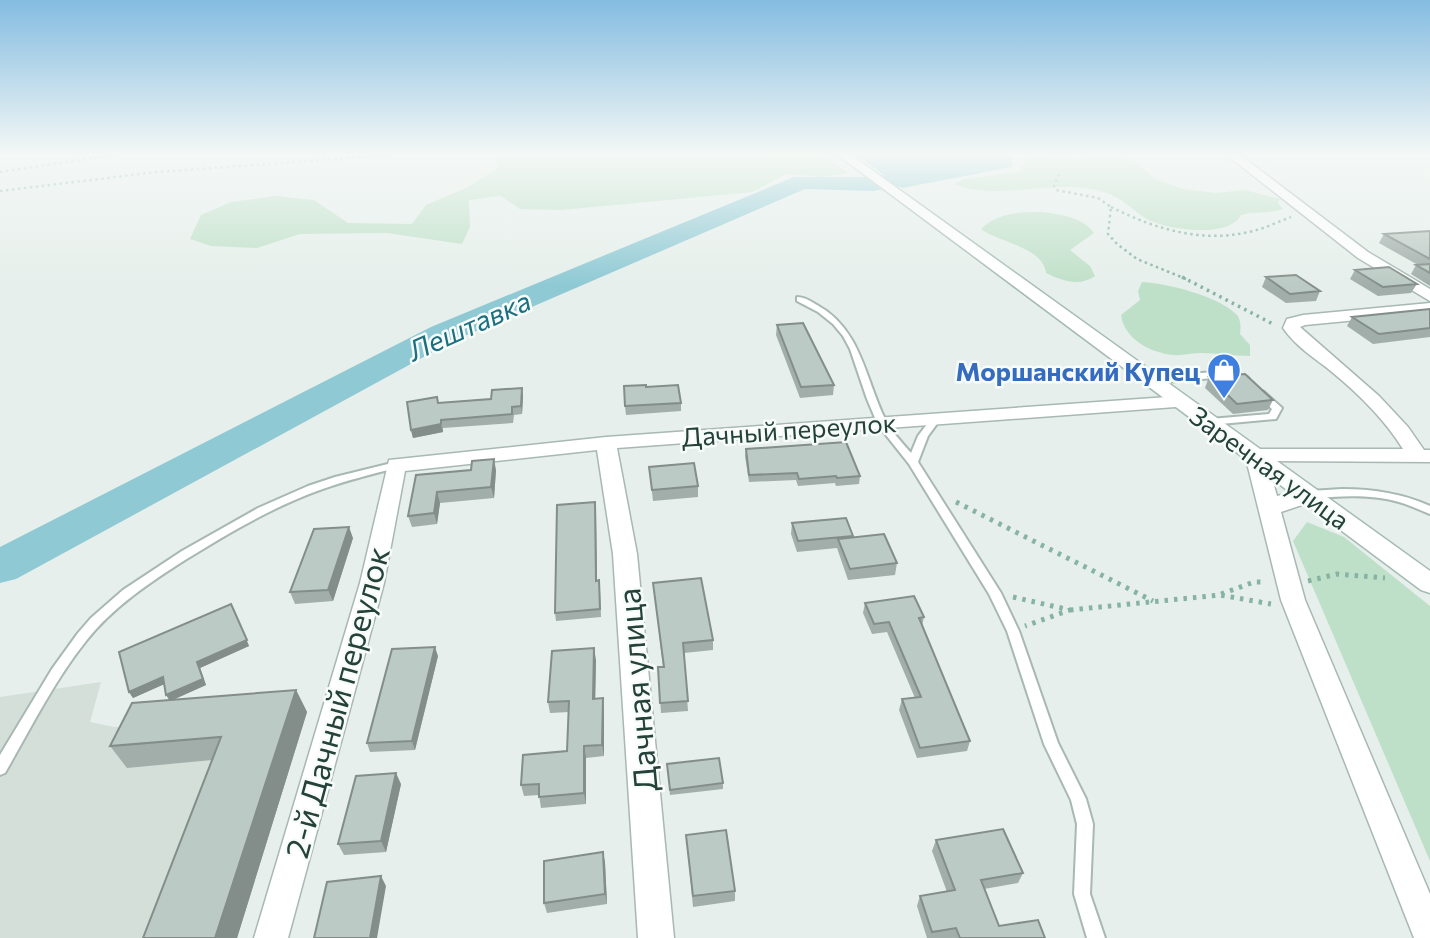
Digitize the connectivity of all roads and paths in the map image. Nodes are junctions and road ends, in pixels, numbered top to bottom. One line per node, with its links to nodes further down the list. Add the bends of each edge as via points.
1 (905, 199): 10 (street, Заречная улица)
2 (1099, 199): 4 (path)
3 (1288, 199): 5 (street)
4 (1111, 206): 5 (path, via 1172,233 1206,236 1246,233); 9 (path, via 1108,234 1134,259 1195,282)
5 (1304, 212): 6 (street)
6 (1430, 296)
7 (800, 299): 13 (lane, via 841,326 854,347)
8 (1430, 308): 9 (street, via 1303,320 1291,328)
9 (1300, 339): 17 (street, via 1340,370)
10 (1153, 380): 11 (street, Заречная улица); 14 (lane, via 1226,374 1245,379 1277,408 1273,417)
11 (1182, 402): 12 (street, Дачный переулок); 14 (street, Заречная улица)
12 (937, 417): 13 (street, Дачный переулок); 18 (lane)
13 (880, 422): 15 (street, Дачный переулок); 18 (lane)
14 (1210, 422): 16 (street, Заречная улица)
15 (606, 443): 19 (street, Дачный переулок); 36 (street, Дачная улица, via 625,554)
16 (1255, 455): 17 (street); 21 (street, Заречная улица); 22 (street)
17 (1424, 456)
18 (913, 461): 20 (lane)
19 (396, 465): 33 (lane, via 337,478 292,495 221,532 126,595 96,621 71,653); 35 (street, 2-й Дачный переулок, via 372,583)
20 (930, 489): 27 (lane); 30 (path)
21 (1309, 495): 22 (street); 23 (lane, via 1376,492); 26 (street, Заречная улица)
22 (1268, 509): 29 (street)
23 (1430, 510)
24 (1390, 578): 29 (path, via 1341,572 1324,575)
25 (1279, 583): 28 (path, via 1254,582)
26 (1430, 584)
27 (995, 593): 31 (path); 32 (lane)
28 (1220, 594): 29 (path); 30 (path)
29 (1297, 597): 34 (street)
30 (1153, 600): 31 (path)
31 (1070, 610): 32 (path)
32 (1013, 631): 37 (lane, via 1051,744 1085,824 1082,894)
33 (0, 768)
34 (1430, 935)
35 (271, 938)
36 (656, 938)
37 (1096, 938)

